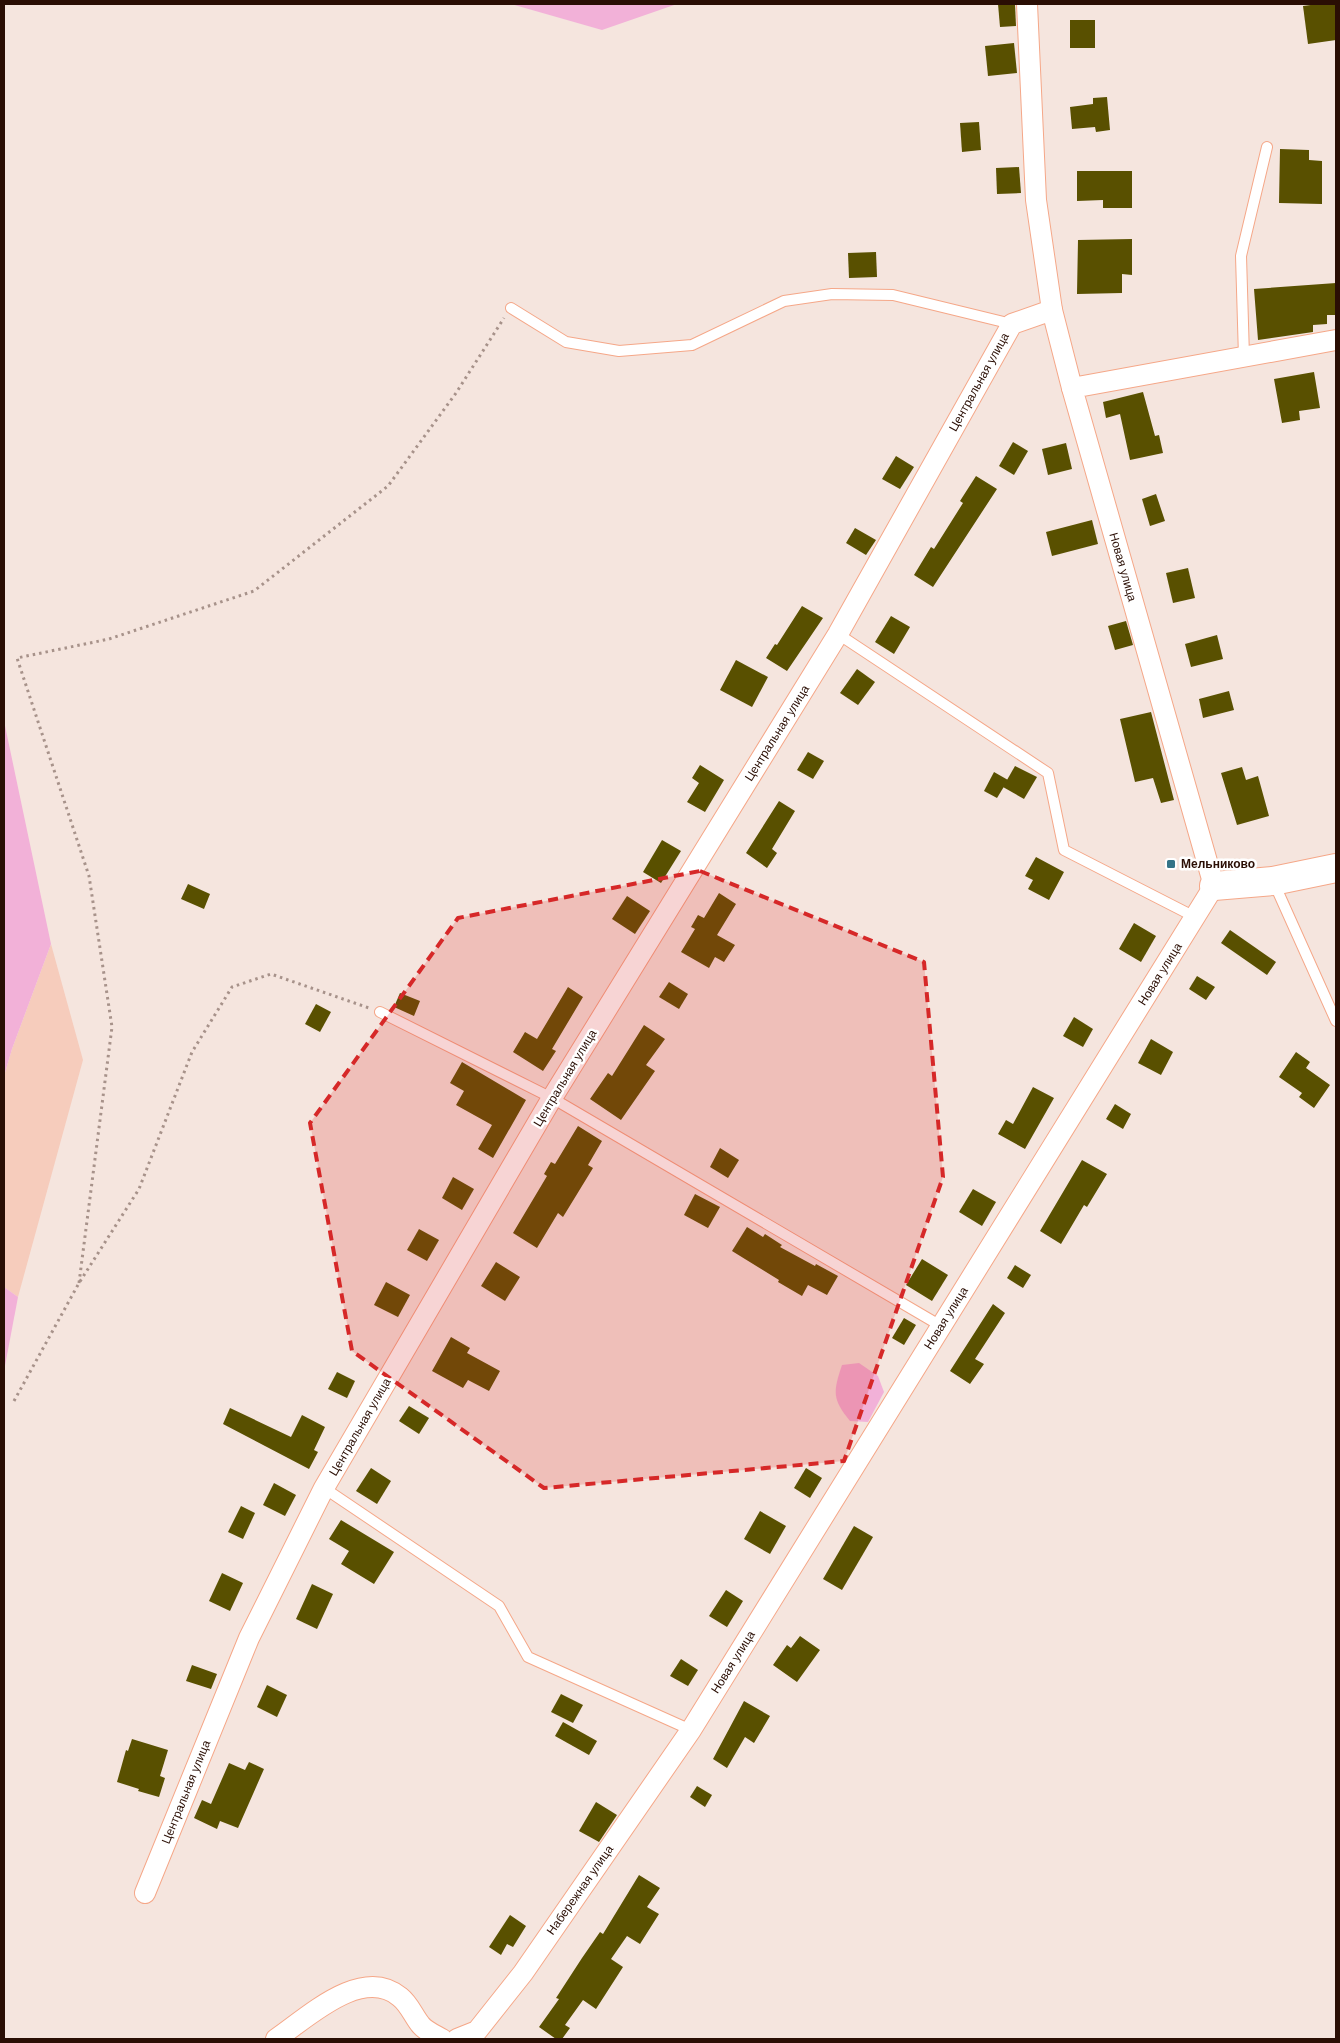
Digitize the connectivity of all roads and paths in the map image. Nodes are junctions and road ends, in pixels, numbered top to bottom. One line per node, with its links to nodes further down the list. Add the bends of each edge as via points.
1 (1027, 4): 4 (street, via 1036,200)
2 (1267, 146): 7 (lane, via 1241,256)
3 (511, 308): 5 (lane, via 566,342 619,351 692,345 784,301 832,294 893,295); 17 (path, via 456,393 388,486 254,591 109,639 17,658 89,876 112,1028)
4 (1052, 310): 5 (street, Центральная улица); 8 (street)
5 (1012, 324): 9 (street, Центральная улица)
6 (1336, 340): 7 (street)
7 (1244, 358): 8 (street)
8 (1072, 388): 12 (street, Новая улица)
9 (838, 634): 13 (lane, via 1048,773 1064,850); 16 (street, Центральная улица)
10 (1336, 868): 11 (street)
11 (1272, 881): 12 (street); 15 (lane)
12 (1214, 886): 13 (street, Новая улица)
13 (1195, 917): 18 (street, Новая улица)
14 (380, 1012): 16 (lane); 17 (path, via 271,974 232,987 192,1052 139,1188)
15 (1336, 1021)
16 (552, 1098): 18 (lane); 20 (street, Центральная улица)
17 (79, 1283): 19 (path)
18 (941, 1326): 21 (street, Новая улица)
19 (14, 1400)
20 (324, 1488): 21 (lane, via 498,1606 528,1657); 22 (street, Центральная улица, via 249,1638)
21 (691, 1730): 25 (street, Набережная улица, via 523,1973 477,2031)
22 (145, 1893)
23 (276, 2039): 24 (street, via 342,1994 362,1987 382,1986 411,2008 420,2026)
24 (442, 2039)
25 (457, 2039)

